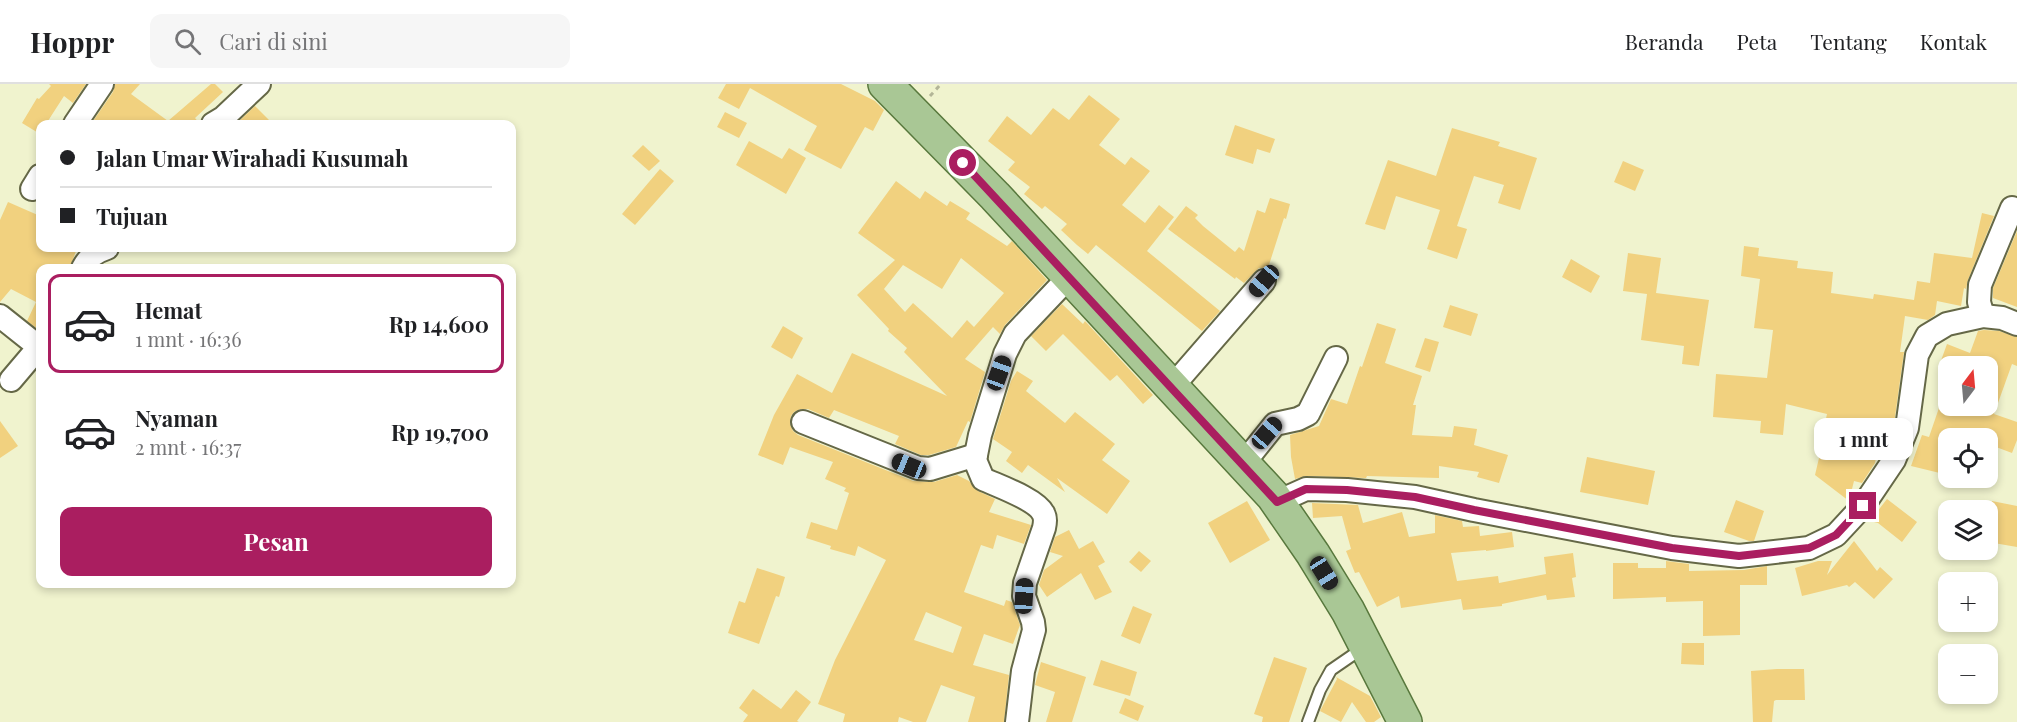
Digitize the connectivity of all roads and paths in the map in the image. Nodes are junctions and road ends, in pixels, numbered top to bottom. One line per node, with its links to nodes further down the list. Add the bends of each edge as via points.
1 (102, 84): 4 (street)
2 (259, 84): 5 (street)
3 (885, 84): 9 (main road)
4 (78, 120)
5 (220, 120)
6 (2012, 208): 12 (street, via 1980,285)
7 (97, 252): 8 (street)
8 (85, 264)
9 (1069, 277): 18 (main road); 20 (street, via 1015,334 999,373)
10 (1264, 281): 18 (street)
11 (0, 316): 14 (street)
12 (1983, 316): 13 (street); 22 (street, via 1947,324 1928,336 1917,355 1907,428 1894,460 1863,506 1836,535 1809,548 1739,556 1672,548 1415,497 1347,490 1306,489)
13 (2017, 324)
14 (36, 342)
15 (36, 350): 17 (street)
16 (1336, 358): 21 (street, via 1308,414 1275,424)
17 (11, 380)
18 (1171, 388): 21 (main road)
19 (803, 422): 20 (street, via 918,468 930,469)
20 (976, 454): 24 (street, via 983,479 1036,504 1045,519 1025,583 1024,596 1034,630 1023,671)
21 (1243, 464): 22 (main road)
22 (1277, 502): 23 (main road, via 1348,611)
23 (1366, 646): 25 (lane, via 1331,670); 26 (main road)
24 (1017, 722)
25 (1308, 722)
26 (1405, 722)

